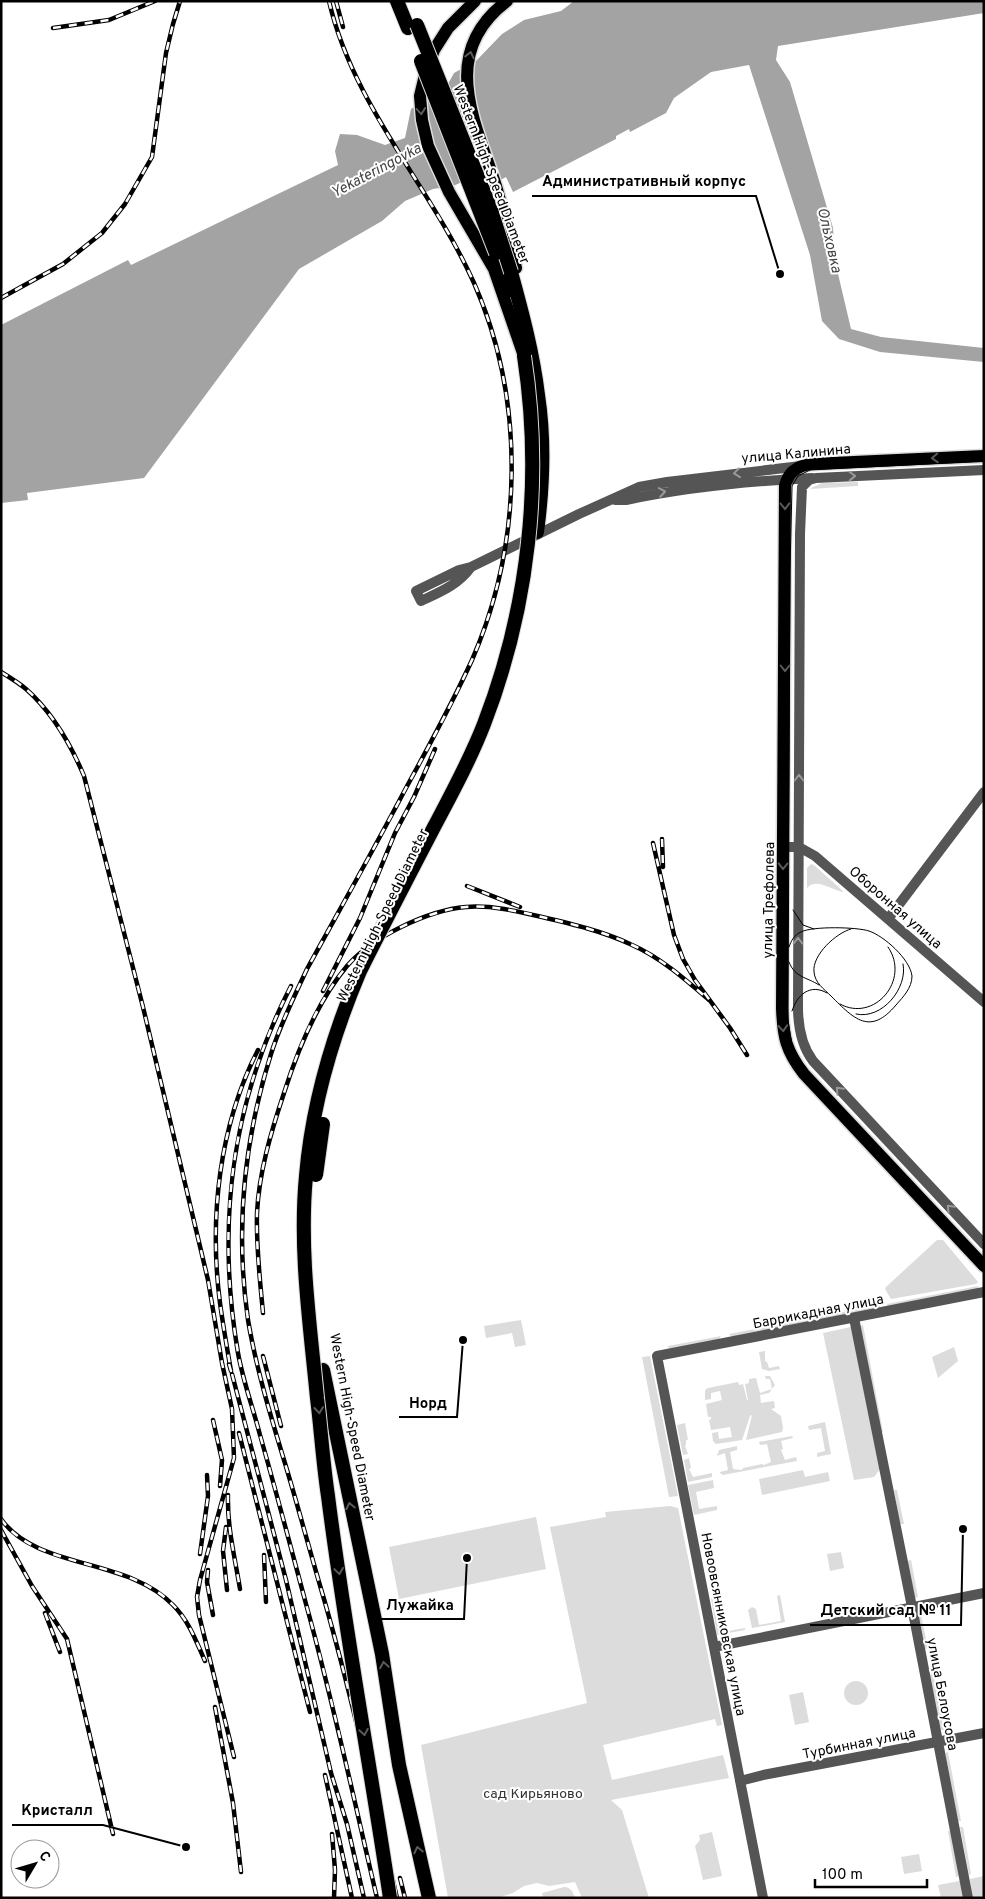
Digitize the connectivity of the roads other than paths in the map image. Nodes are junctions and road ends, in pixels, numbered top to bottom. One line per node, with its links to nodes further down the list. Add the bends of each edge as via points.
1 (397, 1): 6 (highway, Western High-Speed Diameter, bridge, via 484,220 512,305)
2 (407, 1): 5 (highway, Western High-Speed Diameter, bridge, via 490,207)
3 (507, 1): 5 (main road, one-way to 3, via 499,198 470,110 466,76 470,50 477,36)
4 (471, 4): 6 (main road, one-way to 6, bridge, via 448,28 434,50 420,96 422,120 428,146 449,192 494,269)
5 (525, 322): 29 (highway, Western High-Speed Diameter, one-way to 5, bridge, via 399,1765 382,1654 323,1370 313,1260 314,1199 329,1094 354,1008 381,948 475,766 520,636 534,566 542,454 538,396)
6 (524, 356): 28 (highway, Western High-Speed Diameter, one-way to 28, bridge, via 531,398 533,483 521,597 506,661 468,762 368,954 346,1005 319,1094 306,1175 304,1252 327,1495)
7 (984, 456): 9 (main road, улица Калинина, one-way to 9)
8 (984, 470): 9 (street, улица Калинина, one-way to 8)
9 (799, 478): 10 (street, улица Калинина, one-way to 9); 10 (street, улица Калинина, one-way to 10, via 779,468 653,484 624,493); 13 (main road, улица Трефолева, one-way to 13, via 784,486); 14 (street, one-way to 9)
10 (614, 500): 11 (street, улица Калинина)
11 (472, 567): 11 (street, улица Калинина, via 416,591 421,601 456,584)
12 (984, 792): 15 (street)
13 (784, 847): 14 (street); 18 (main road, улица Трефолева, one-way to 18, via 782,1008 789,1053 804,1074)
14 (799, 847): 15 (street, Оборонная улица, via 815,856); 17 (street, one-way to 14, via 813,1061 803,1044 798,1020)
15 (888, 919): 16 (street, Оборонная улица)
16 (984, 1002)
17 (984, 1244)
18 (984, 1266)
19 (984, 1292): 20 (street, Баррикадная улица)
20 (854, 1318): 21 (street, Баррикадная улица); 23 (street, улица Белоусова)
21 (657, 1356): 24 (street, Новоовсянниковская улица)
22 (984, 1593): 23 (street)
23 (912, 1607): 24 (street); 26 (street, улица Белоусова)
24 (714, 1647): 27 (street, Новоовсянниковская улица)
25 (984, 1733): 26 (street, Турбинная улица)
26 (938, 1742): 27 (street, Турбинная улица); 31 (street, улица Белоусова)
27 (740, 1781): 30 (street, Новоовсянниковская улица)
28 (390, 1898)
29 (429, 1898)
30 (763, 1898)
31 (968, 1898)

